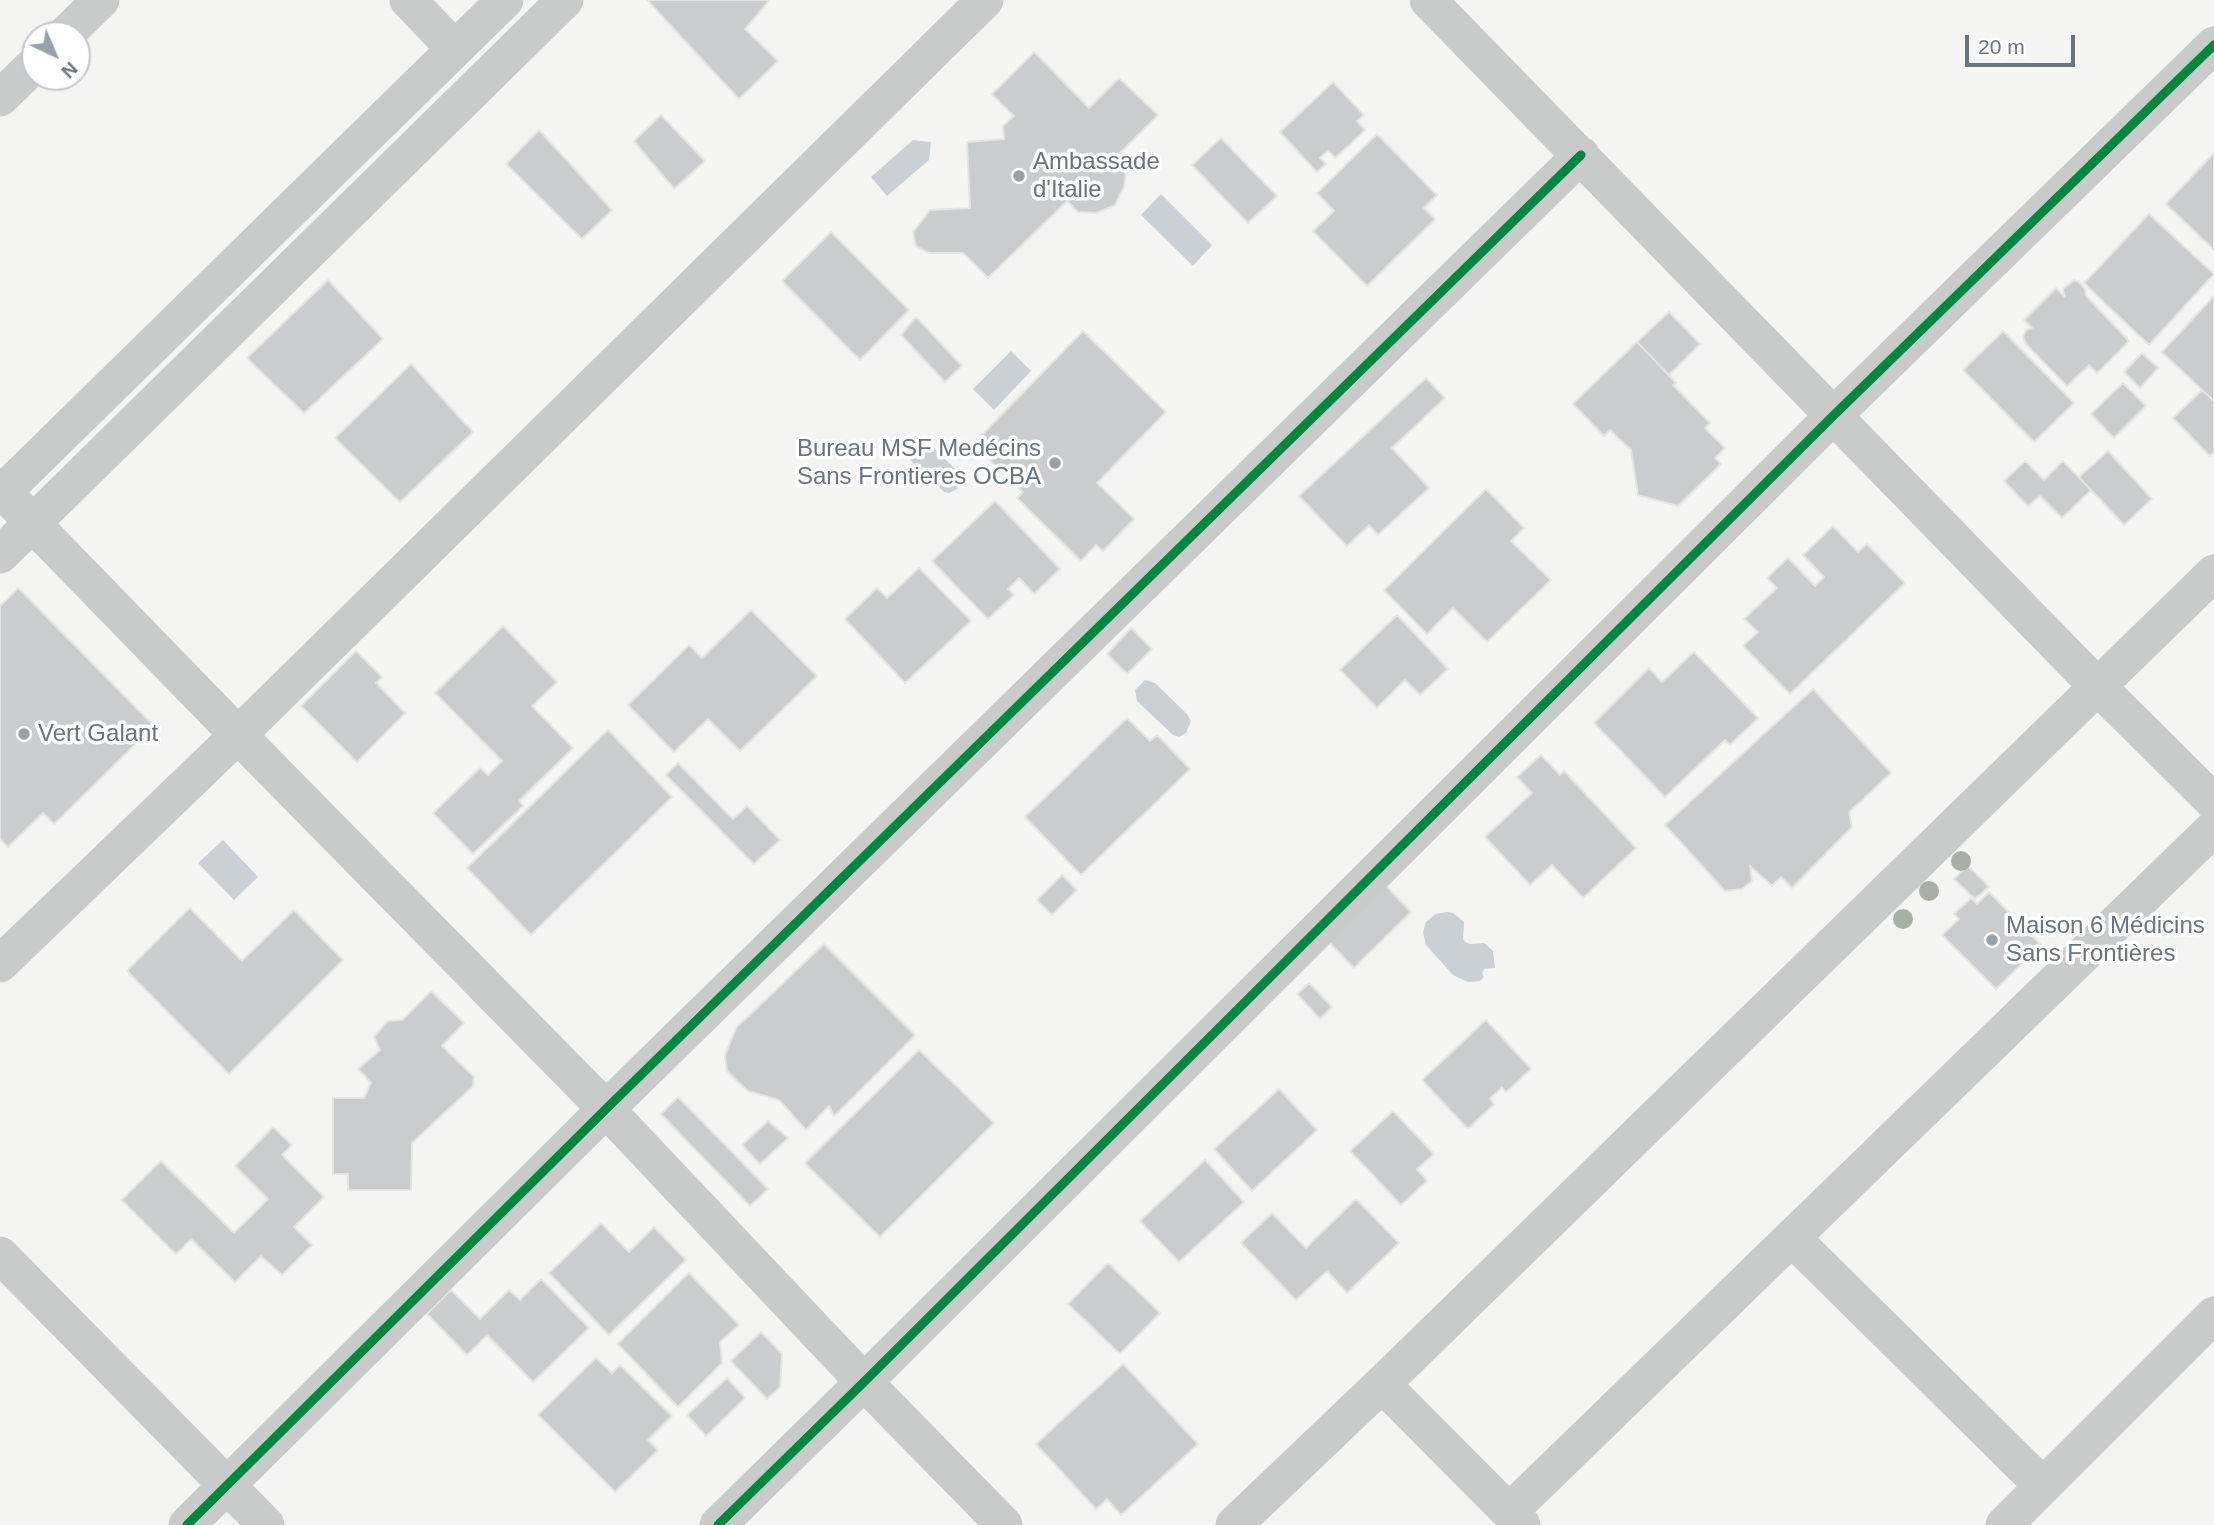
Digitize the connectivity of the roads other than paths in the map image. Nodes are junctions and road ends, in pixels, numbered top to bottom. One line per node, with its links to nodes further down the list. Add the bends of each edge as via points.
1 (101, 0): 7 (street)
2 (408, 0): 9 (street)
3 (505, 0): 9 (street)
4 (565, 0): 15 (street)
5 (985, 0): 19 (street)
6 (1428, 0): 12 (street)
7 (79, 21)
8 (2214, 45): 13 (street)
9 (455, 49): 14 (street)
10 (21, 78): 11 (street)
11 (0, 98)
12 (1581, 155): 13 (street); 23 (street)
13 (1834, 415): 18 (street); 27 (street)
14 (1, 491): 15 (street)
15 (32, 523): 16 (street); 19 (street)
16 (0, 555)
17 (2214, 573): 18 (street)
18 (2097, 687): 20 (street); 28 (street)
19 (238, 735): 22 (street); 23 (street)
20 (2214, 802)
21 (2214, 828): 24 (street)
22 (0, 964)
23 (606, 1109): 27 (street); 29 (street)
24 (1793, 1239): 30 (street); 31 (street)
25 (0, 1255): 29 (street)
26 (2214, 1315): 30 (street)
27 (864, 1382): 34 (street); 35 (street)
28 (1382, 1384): 31 (street); 36 (street)
29 (227, 1486): 32 (street); 33 (street)
30 (2043, 1486): 37 (street)
31 (1516, 1518)
32 (187, 1525)
33 (266, 1525)
34 (718, 1525)
35 (1004, 1525)
36 (1234, 1525)
37 (2004, 1525)

